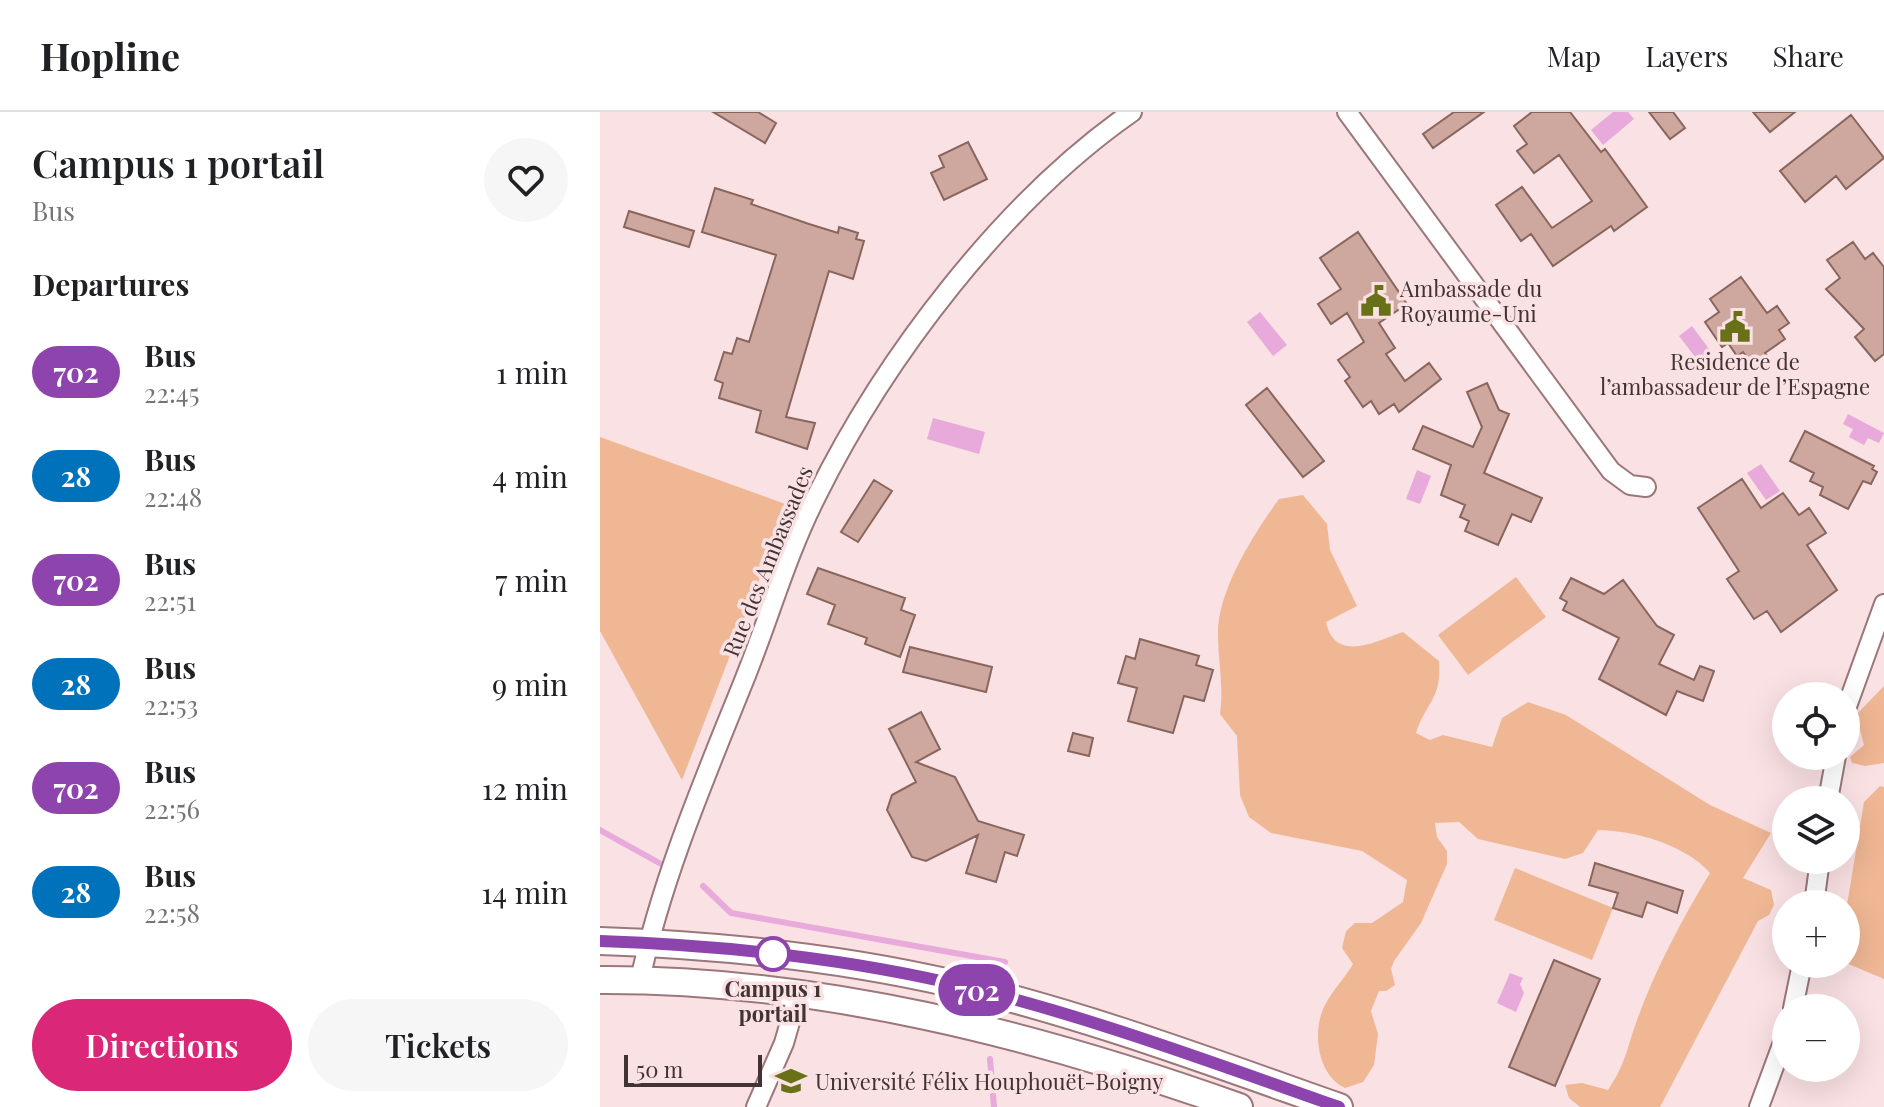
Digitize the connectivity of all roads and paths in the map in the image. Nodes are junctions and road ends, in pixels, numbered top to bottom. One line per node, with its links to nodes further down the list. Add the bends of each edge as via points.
1 (1132, 112): 7 (street, Rue des Ambassades, via 1087,143 1012,216 927,321 861,415 815,499 716,749)
2 (1347, 112): 3 (street, via 1611,471 1630,485)
3 (1646, 487)
4 (1884, 604): 5 (street)
5 (1856, 682)
6 (600, 941): 7 (main road)
7 (648, 943): 9 (street, Rue des Ambassades); 14 (main road, via 810,957 950,983 1120,1031)
8 (600, 980): 9 (main road)
9 (640, 980): 10 (main road)
10 (799, 991): 12 (street, via 784,1043); 13 (main road, via 1021,1039)
11 (1772, 1072): 15 (street)
12 (756, 1107)
13 (1239, 1107)
14 (1339, 1107)
15 (1759, 1107)

